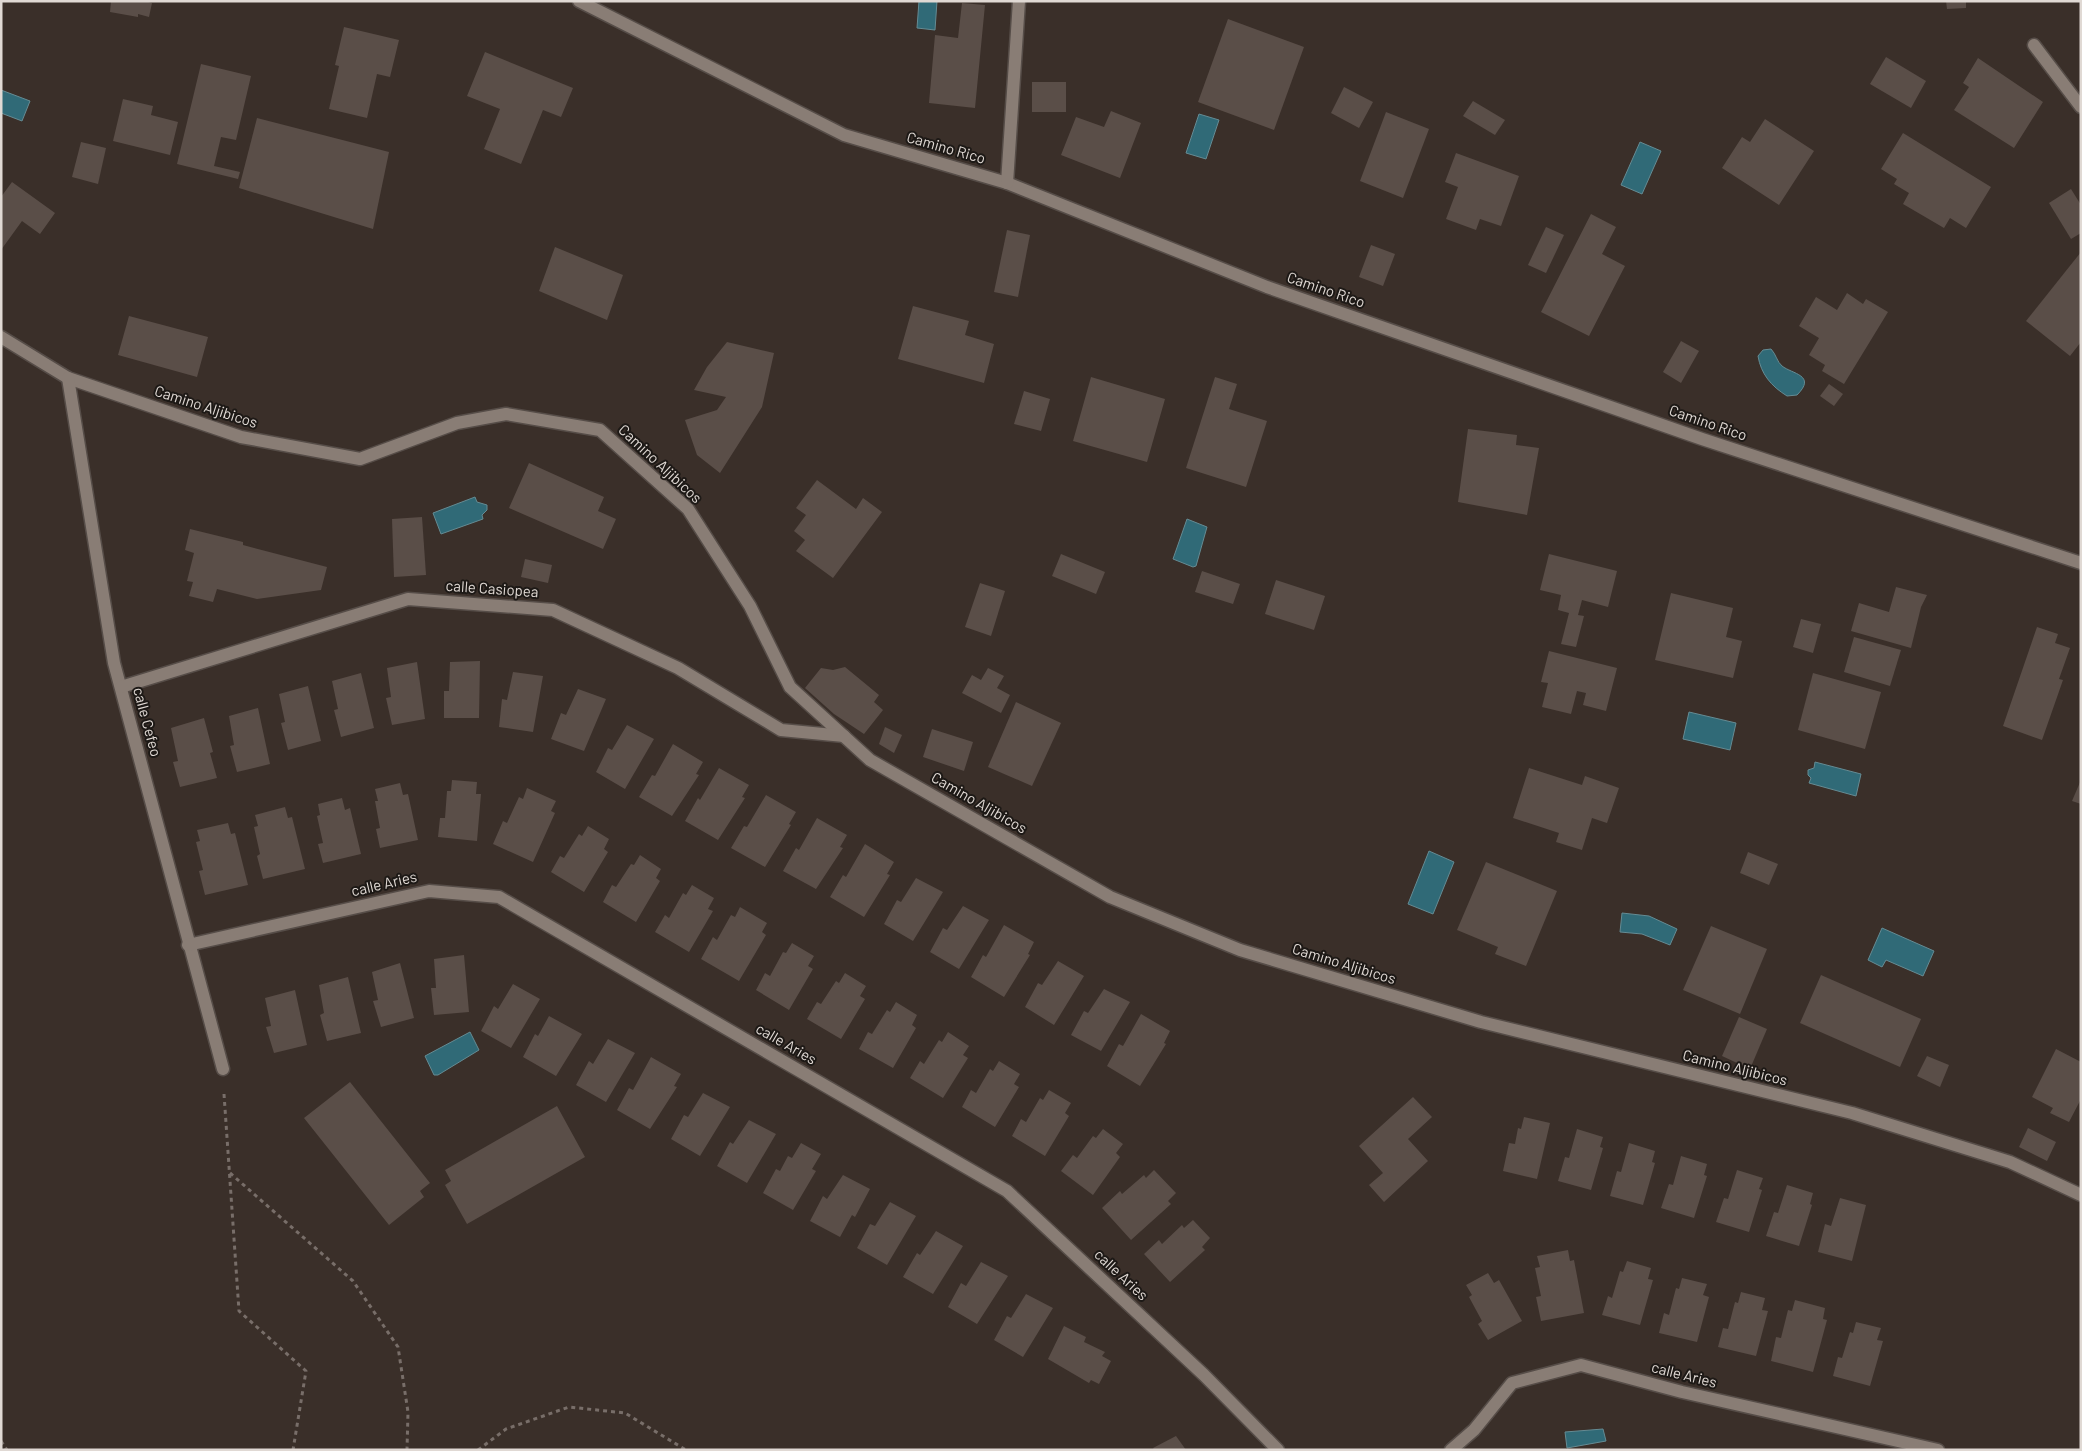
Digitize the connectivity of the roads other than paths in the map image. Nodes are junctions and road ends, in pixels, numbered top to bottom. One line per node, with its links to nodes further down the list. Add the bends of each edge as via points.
1 (579, 1): 5 (street, Camino Rico, via 844,135)
2 (1019, 1): 5 (street)
3 (2034, 45): 4 (street)
4 (2081, 107)
5 (1007, 183): 8 (street, Camino Rico, via 1267,286 1702,439)
6 (1, 337): 7 (street, Camino Aljibicos)
7 (68, 378): 9 (street, calle Cefeo, via 114,663); 10 (street, Camino Aljibicos, via 241,438 360,459 457,423 506,414 600,430 688,509 750,606 790,687)
8 (2081, 563)
9 (121, 687): 10 (street, calle Casiopea, via 408,599 552,610 678,668 780,730); 11 (street, calle Cefeo)
10 (844, 736): 13 (street, Camino Aljibicos, via 870,760 1110,897 1240,950 1481,1022 1852,1113 2010,1162)
11 (188, 945): 12 (street, calle Cefeo); 14 (street, calle Aries, via 429,891 499,897 1007,1191 1204,1375)
12 (223, 1069)
13 (2081, 1195)
14 (1278, 1450)
15 (1451, 1450): 16 (street, calle Aries, via 1474,1430 1512,1383 1581,1365 1682,1392)
16 (1938, 1450)

